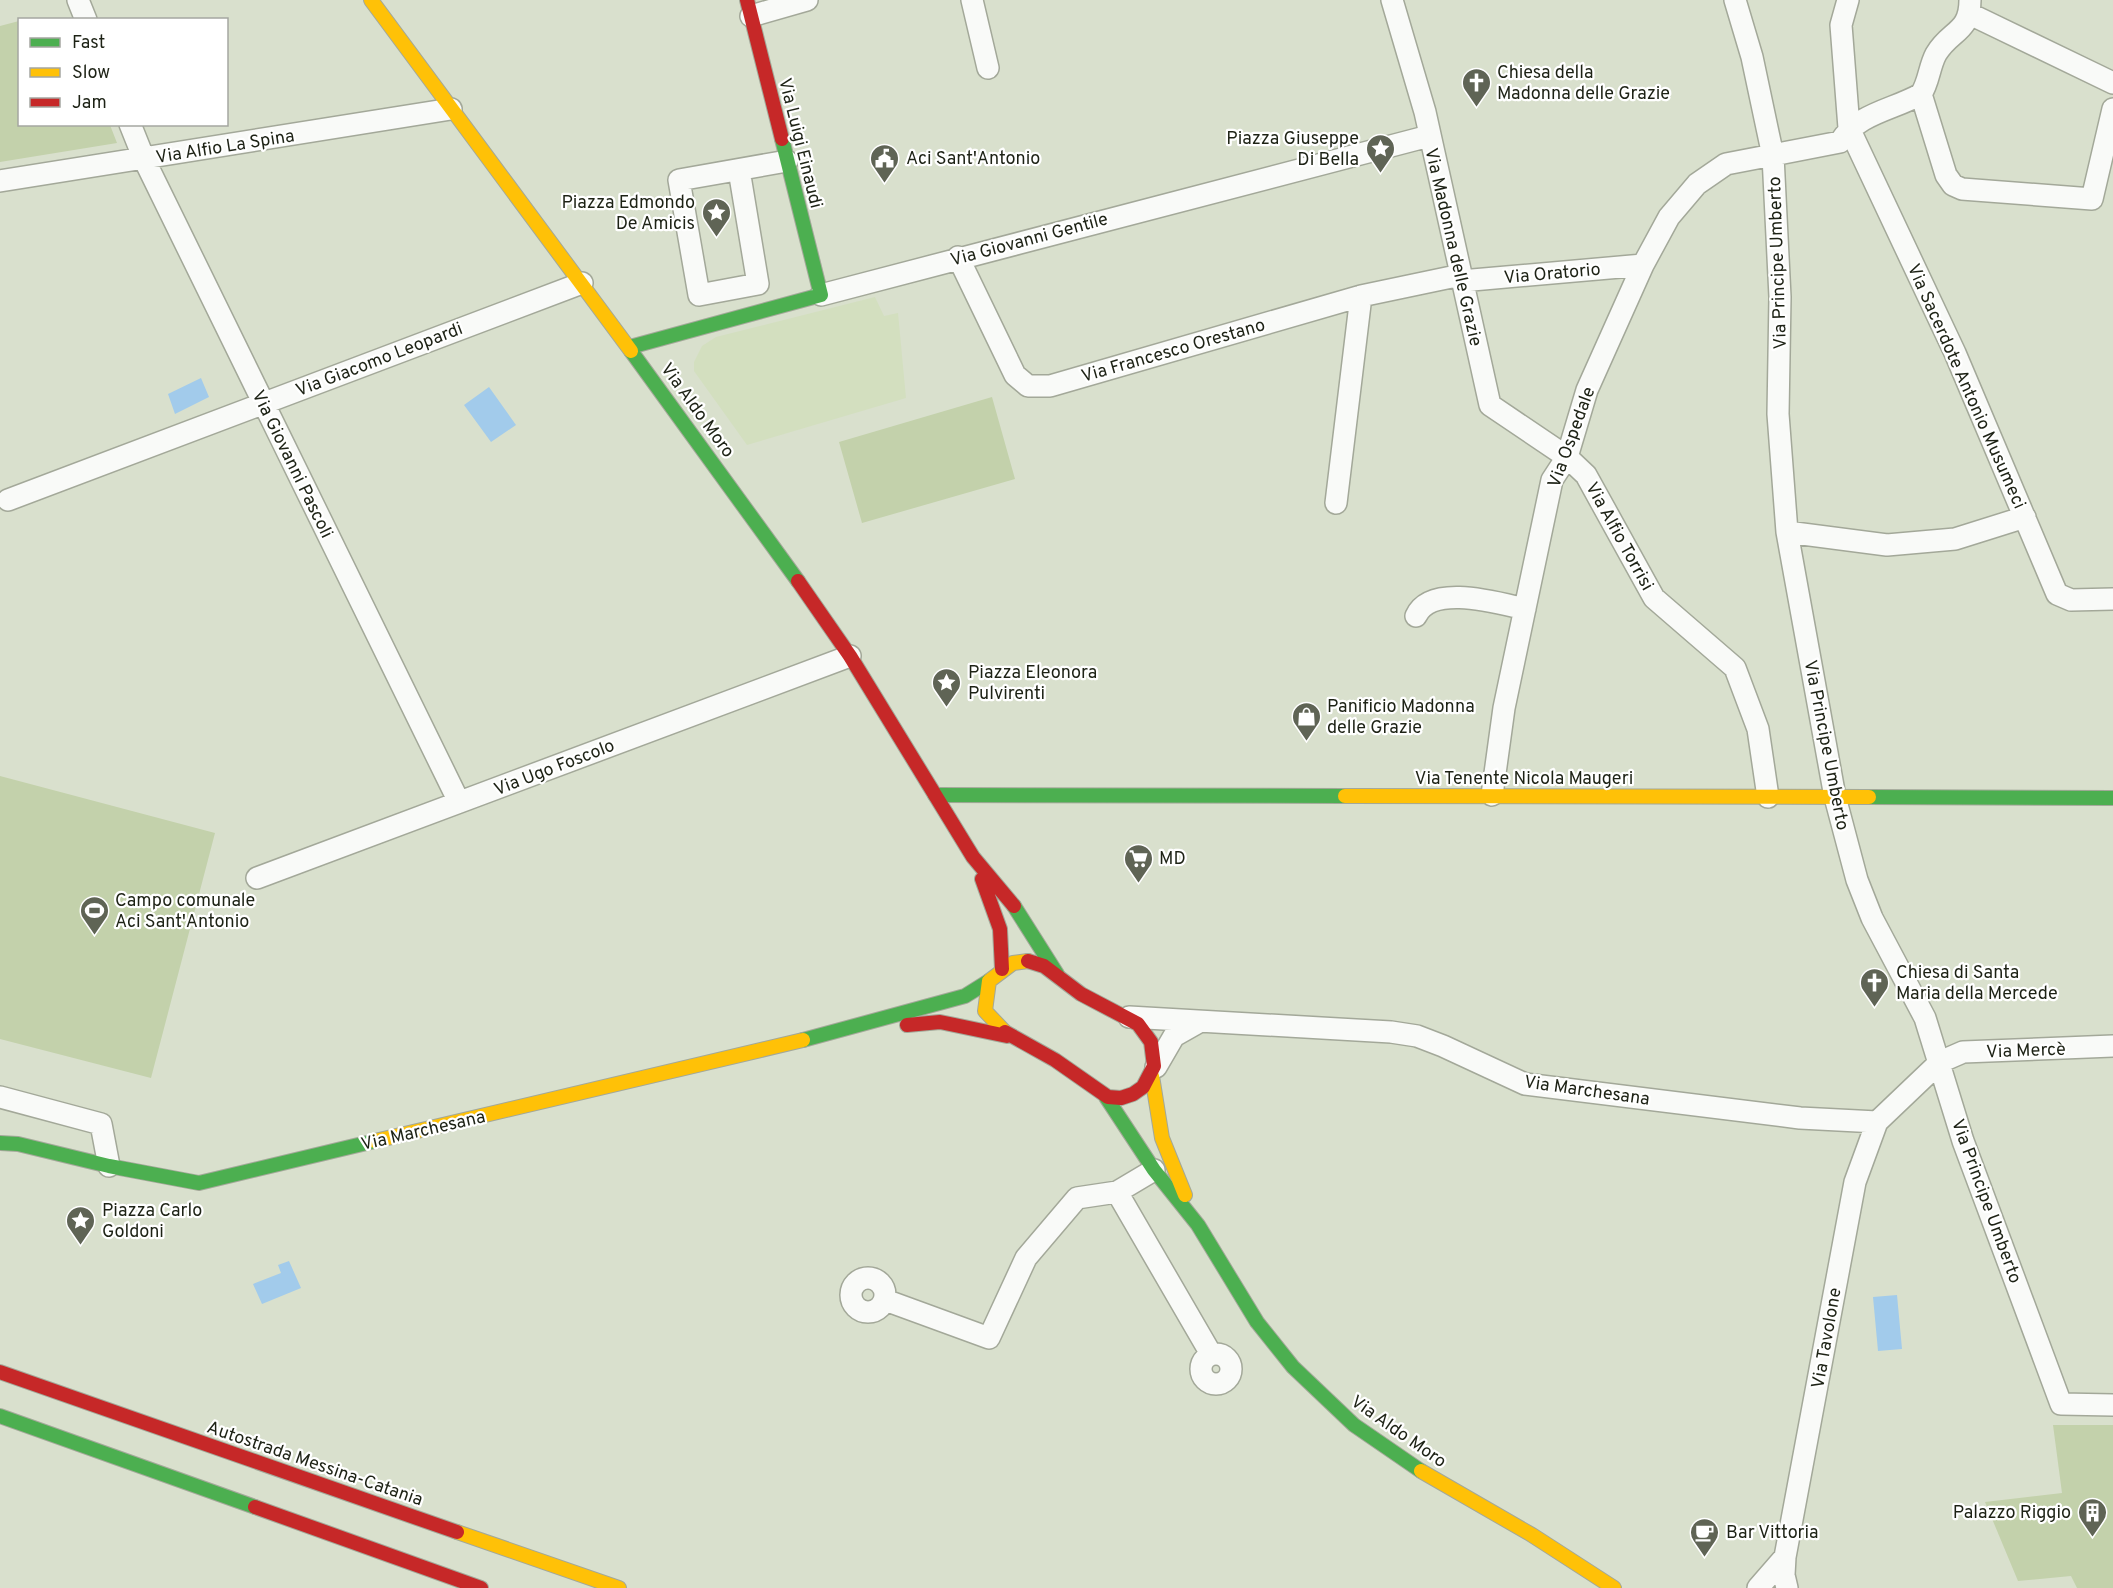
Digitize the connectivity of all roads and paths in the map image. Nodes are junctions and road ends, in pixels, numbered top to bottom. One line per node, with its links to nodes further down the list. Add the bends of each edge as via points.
1 (371, 0): 12 (main road, Via Aldo Moro)
2 (807, 0): 8 (street)
3 (972, 0): 9 (street)
4 (1392, 0): 16 (street, Via Madonna delle Grazie)
5 (1735, 0): 17 (street, Via Principe Umberto, via 1752,57)
6 (1848, 0): 15 (street, via 1841,25)
7 (1970, 7): 10 (street); 11 (street, via 1962,29 1937,52)
8 (749, 8): 19 (main road, Via Luigi Einaudi)
9 (988, 68)
10 (2113, 83)
11 (1922, 94): 13 (street, via 1946,175 1962,189 2092,199); 15 (street, Via Ospedale)
12 (450, 109): 18 (street, Via Alfio La Spina); 25 (main road, Via Aldo Moro)
13 (2113, 109)
14 (131, 126): 18 (street, Via Giovanni Pascoli)
15 (1849, 128): 17 (street, Via Ospedale, via 1840,142); 33 (street, Via Sacerdote Antonio Musumeci, via 1955,353)
16 (1429, 136): 22 (street, Via Giovanni Gentile); 24 (street, Via Madonna delle Grazie)
17 (1773, 156): 23 (street, Via Ospedale, via 1726,164 1697,184 1669,217); 34 (street, Via Principe Umberto)
18 (144, 159): 21 (street, Via Alfio La Spina); 29 (street, Via Giovanni Pascoli)
19 (787, 161): 20 (street); 26 (main road, Via Luigi Einaudi)
20 (739, 170): 20 (street, via 679,180 699,295 758,284)
21 (0, 181)
22 (958, 257): 26 (street, Via Giovanni Gentile); 27 (street, Via Francesco Orestano, via 1015,375 1028,386 1050,386)
23 (1642, 265): 24 (street, Via Oratorio); 30 (street, Via Ospedale, via 1587,390)
24 (1461, 278): 27 (street, Via Francesco Orestano); 30 (street, Via Madonna delle Grazie, via 1490,405)
25 (582, 283): 28 (main road, Via Aldo Moro); 29 (street, Via Giacomo Leopardi)
26 (821, 295): 28 (main road, Via Giovanni Gentile)
27 (1361, 296): 32 (street)
28 (630, 347): 38 (main road, Via Aldo Moro)
29 (264, 403): 31 (street, Via Giacomo Leopardi); 44 (street, Via Giovanni Pascoli)
30 (1567, 457): 36 (street, Via Ospedale, via 1552,480); 41 (street, Via Alfio Torrisi, via 1586,475 1654,598 1735,668 1758,729)
31 (8, 500)
32 (1336, 503)
33 (2025, 517): 34 (street, via 1955,538 1887,545); 35 (street, Via Sacerdote Antonio Musumeci, via 2057,594 2071,600)
34 (1786, 532): 42 (street, Via Principe Umberto)
35 (2113, 599)
36 (1525, 609): 37 (street, via 1458,597 1426,604); 40 (street, Via Ospedale, via 1504,708)
37 (1416, 616)
38 (850, 656): 39 (main road, Via Aldo Moro); 44 (street, Via Ugo Foscolo)
39 (935, 795): 40 (main road, Via Tenente Nicola Maugeri); 45 (main road, Via Aldo Moro)
40 (1492, 795): 41 (main road, Via Tenente Nicola Maugeri)
41 (1768, 797): 42 (main road, Via Tenente Nicola Maugeri)
42 (1835, 797): 43 (main road, Via Tenente Nicola Maugeri); 55 (street, Via Principe Umberto, via 1857,880 1872,918 1925,1018)
43 (2113, 798)
44 (459, 802): 46 (street, Via Ugo Foscolo)
45 (973, 857): 47 (main road, via 1000,928); 48 (main road, via 1023,919)
46 (257, 878)
47 (1002, 969): 48 (main road, via 1028,961 1042,963); 49 (main road)
48 (1058, 974): 50 (main road, via 1079,993)
49 (989, 981): 52 (main road, via 965,996); 53 (main road, via 985,1011)
50 (1129, 1017): 51 (street, Via Marchesana); 56 (main road, via 1146,1032 1154,1052)
51 (1197, 1023): 56 (street, via 1174,1036); 59 (street, Via Marchesana, via 1391,1032 1443,1046 1525,1084 1800,1118)
52 (844, 1030): 53 (main road, via 940,1022); 61 (main road, Via Marchesana, via 199,1183)
53 (1007, 1036): 58 (main road, via 1048,1055)
54 (2113, 1046): 55 (street, Via Mercè, via 1963,1053)
55 (1940, 1062): 59 (street); 68 (street, Via Principe Umberto, via 1962,1141 2061,1404)
56 (1154, 1072): 58 (main road, via 1141,1090 1124,1098); 64 (main road, via 1162,1138)
57 (0, 1097): 61 (street, via 101,1124)
58 (1106, 1097): 62 (main road)
59 (1877, 1122): 70 (street, Via Tavolone, via 1855,1182)
60 (0, 1143): 61 (main road, Via Marchesana)
61 (109, 1166)
62 (1154, 1170): 63 (street); 64 (main road)
63 (1117, 1192): 65 (street, via 1077,1198 1026,1258 989,1338); 66 (street)
64 (1198, 1225): 71 (main road, Via Aldo Moro, via 1257,1322 1278,1349 1354,1425 1428,1476 1532,1535)
65 (885, 1300)
66 (1211, 1354)
67 (0, 1372): 73 (main road, Autostrada Messina-Catania)
68 (2113, 1405)
69 (0, 1416): 72 (main road)
70 (1785, 1557): 75 (street); 76 (street, Via Tavolone)
71 (1611, 1586): 74 (main road, Via Aldo Moro)
72 (481, 1588)
73 (619, 1588)
74 (1627, 1588)
75 (1758, 1588)
76 (1787, 1588)

